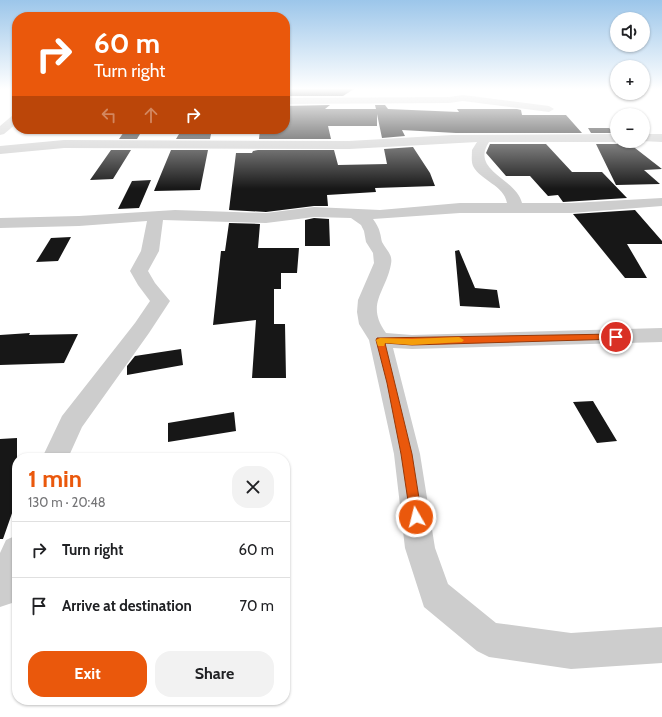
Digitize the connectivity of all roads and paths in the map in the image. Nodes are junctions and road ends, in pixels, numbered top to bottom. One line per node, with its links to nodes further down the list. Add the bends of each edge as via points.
1 (8, 122): 2 (street)
2 (0, 132)
3 (610, 138): 6 (street)
4 (650, 138): 5 (street)
5 (662, 138)
6 (485, 140): 7 (street, via 437,140 380,145 251,139 64,144); 9 (street, via 478,150 480,165 511,194)
7 (0, 150)
8 (662, 202): 9 (street, via 571,208)
9 (515, 207): 10 (street)
10 (356, 215): 11 (street, via 314,212 266,218); 14 (street, via 367,222 374,242 382,253 383,263 368,300 367,312 369,324)
11 (156, 216): 12 (street); 15 (street, via 150,251 139,271 160,301 71,423)
12 (0, 223)
13 (662, 336): 14 (street, via 412,342)
14 (380, 340): 18 (street, via 407,454 420,548 436,595 489,639 571,651)
15 (57, 453)
16 (12, 562): 17 (street)
17 (0, 591)
18 (662, 645)

